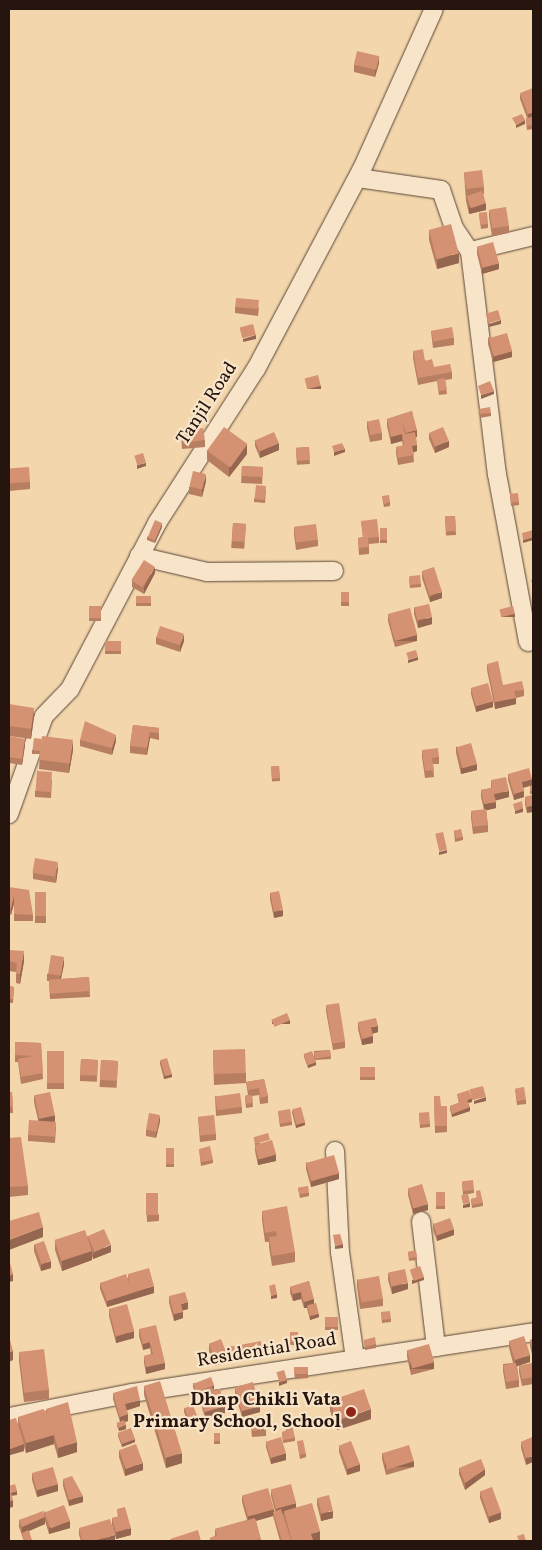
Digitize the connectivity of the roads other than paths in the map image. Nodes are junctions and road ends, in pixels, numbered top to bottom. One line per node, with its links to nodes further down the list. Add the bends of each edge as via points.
1 (434, 9): 2 (street, Tanjil Road)
2 (358, 178): 4 (street, via 441,190 454,228); 5 (street, Tanjil Road, via 256,369)
3 (533, 236): 4 (street)
4 (470, 252): 7 (street, via 498,474)
5 (139, 556): 6 (street, via 207,572); 8 (street, Tanjil Road, via 70,689 44,716)
6 (334, 571)
7 (528, 642)
8 (9, 814)
9 (335, 1151): 13 (street, via 340,1252)
10 (420, 1221): 12 (street)
11 (533, 1332): 12 (street, Residential Road)
12 (436, 1347): 13 (street, Residential Road)
13 (355, 1359): 14 (street, Residential Road, via 132,1392)
14 (9, 1417)

